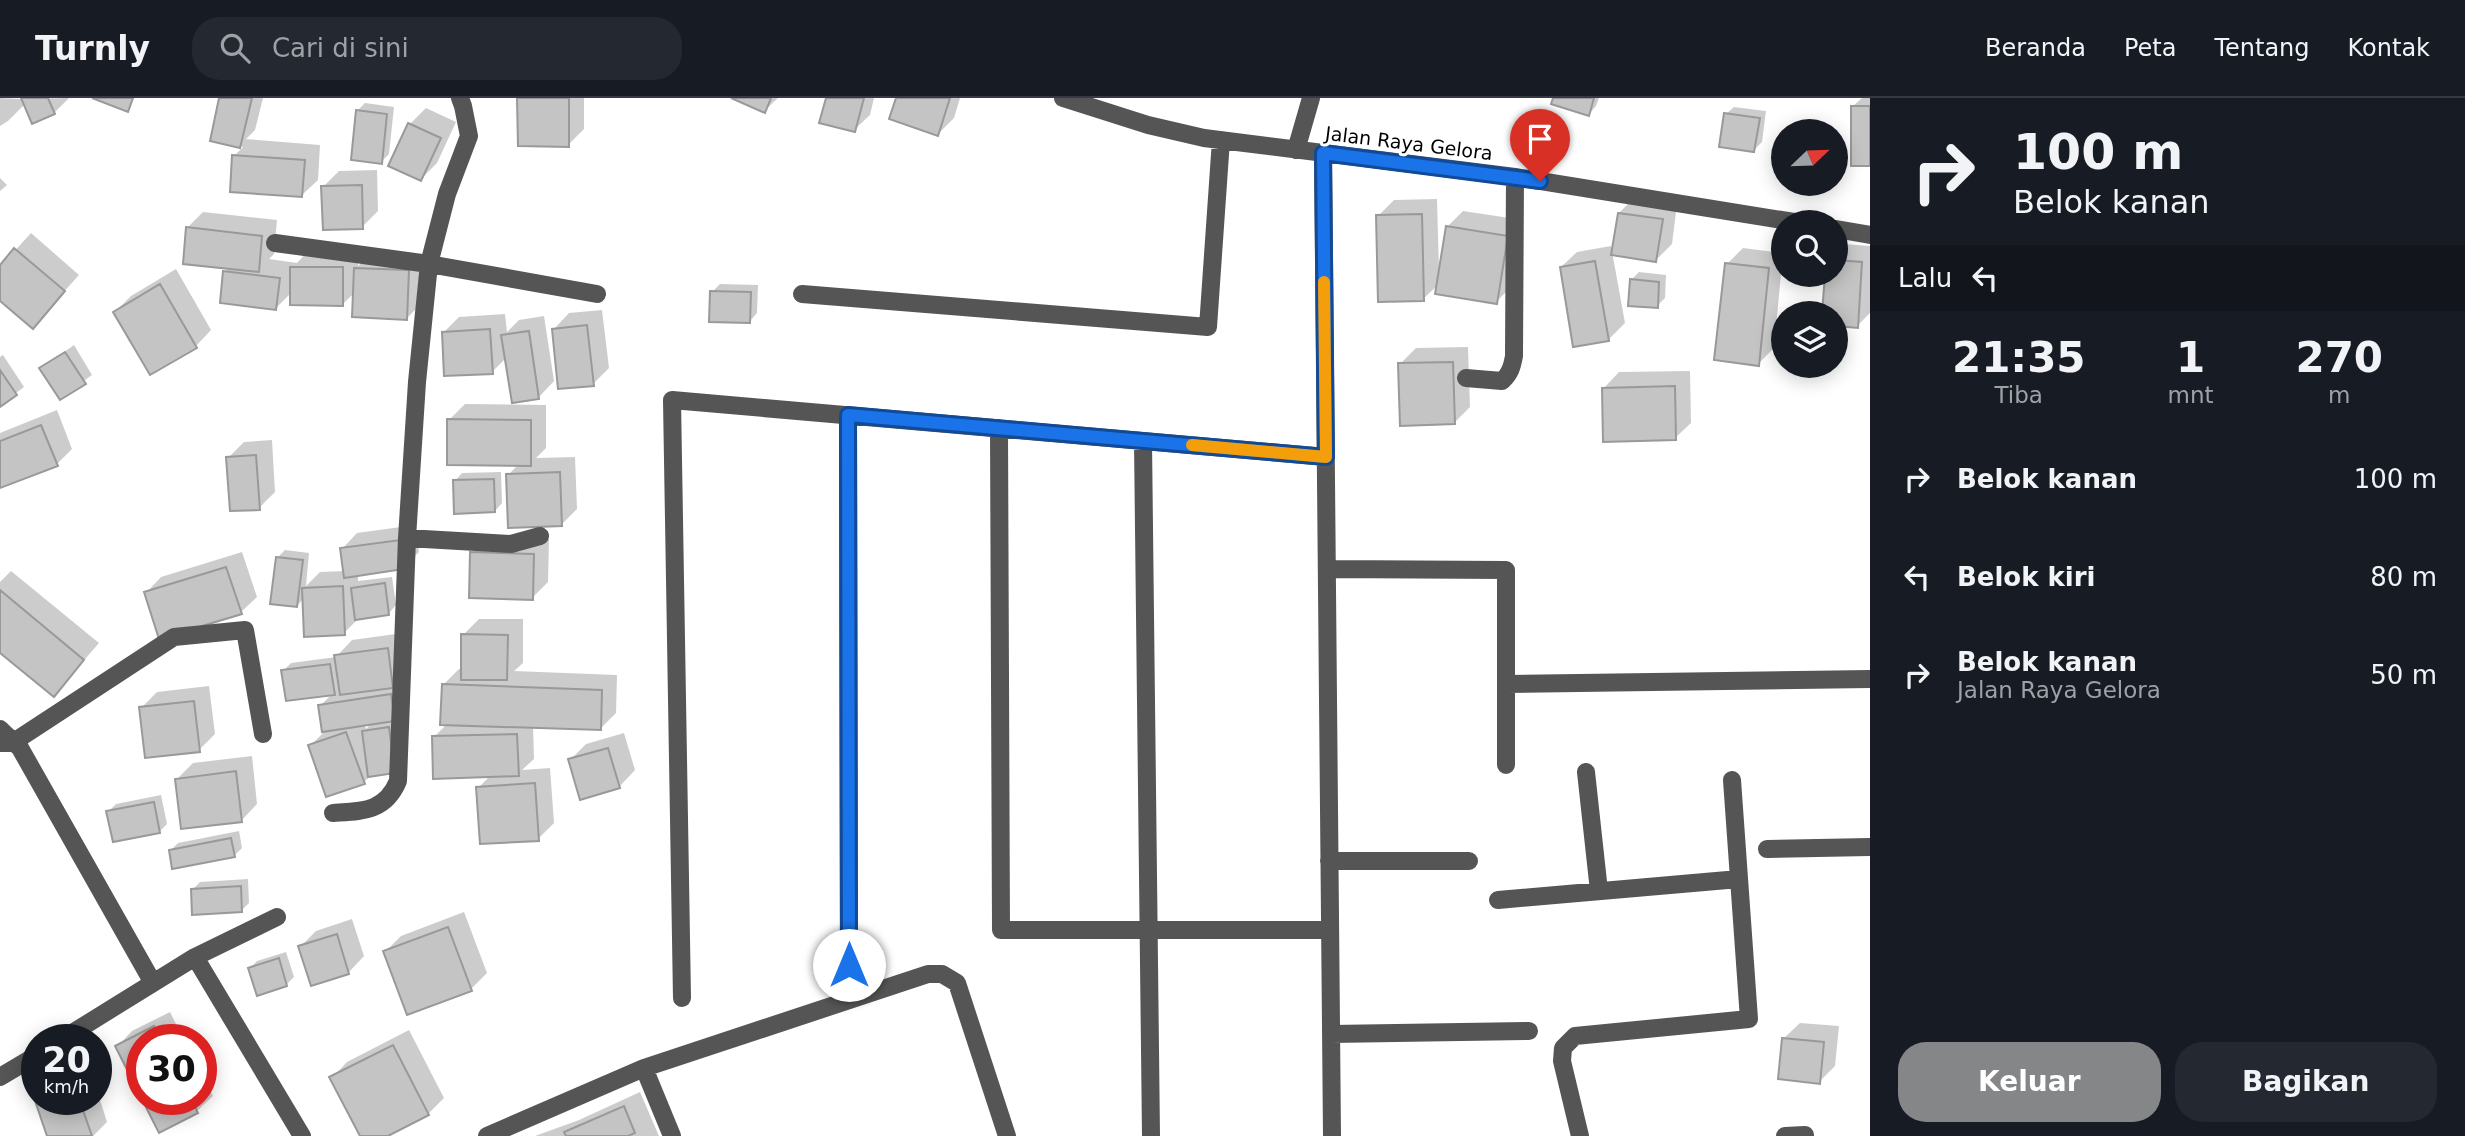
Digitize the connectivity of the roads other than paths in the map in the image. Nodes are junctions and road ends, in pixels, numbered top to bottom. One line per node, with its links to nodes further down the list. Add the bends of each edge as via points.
1 (460, 98): 12 (street, via 469,136 447,194)
2 (1063, 98): 4 (street, Jalan Raya Gelora, via 1148,125)
3 (1311, 98): 5 (street)
4 (1221, 141): 5 (street, Jalan Raya Gelora); 14 (street, via 1208,327)
5 (1297, 150): 6 (street, Jalan Raya Gelora)
6 (1323, 153): 7 (street, Jalan Raya Gelora); 19 (street)
7 (1515, 177): 8 (street, Jalan Raya Gelora); 15 (street, via 1512,366 1502,381)
8 (1771, 218)
9 (1848, 231): 10 (street)
10 (1870, 235)
11 (275, 243): 12 (street)
12 (429, 264): 13 (street); 21 (street)
13 (597, 294)
14 (802, 294)
15 (1466, 378)
16 (848, 415): 17 (street); 42 (street); 44 (street, via 672,400)
17 (999, 428): 18 (street); 39 (street, via 1001,930)
18 (1143, 441): 19 (street); 39 (street)
19 (1326, 457): 22 (street)
20 (540, 536): 21 (street, via 511,544)
21 (407, 538): 30 (street, via 398,781 380,805)
22 (1327, 569): 24 (street, via 1506,570); 33 (street)
23 (1870, 679): 24 (street)
24 (1507, 684): 27 (street)
25 (263, 734): 26 (street, via 245,630 174,637)
26 (4, 738): 43 (street, via 20,748)
27 (1506, 765)
28 (1587, 772): 36 (street)
29 (1732, 780): 35 (street)
30 (333, 813)
31 (1870, 847): 32 (street)
32 (1767, 849)
33 (1329, 861): 34 (street); 40 (street)
34 (1469, 861)
35 (1739, 879): 36 (street); 58 (street, via 1749,1019 1575,1036 1563,1048 1562,1061)
36 (1599, 891): 37 (street)
37 (1497, 900)
38 (277, 917): 41 (street)
39 (1148, 930): 40 (street); 56 (street)
40 (1330, 930): 47 (street)
41 (195, 957): 43 (street); 52 (street)
42 (849, 965)
43 (152, 983): 45 (street)
44 (682, 998)
45 (87, 1024)
46 (1529, 1031): 47 (street)
47 (1331, 1034): 57 (street)
48 (21, 1065): 50 (street)
49 (644, 1068): 53 (street); 54 (street); 55 (street, via 928,974 942,974 957,983 962,995)
50 (0, 1077)
51 (1805, 1135): 59 (street)
52 (302, 1136)
53 (486, 1136)
54 (672, 1136)
55 (1005, 1136)
56 (1151, 1136)
57 (1332, 1136)
58 (1580, 1136)
59 (1785, 1136)

